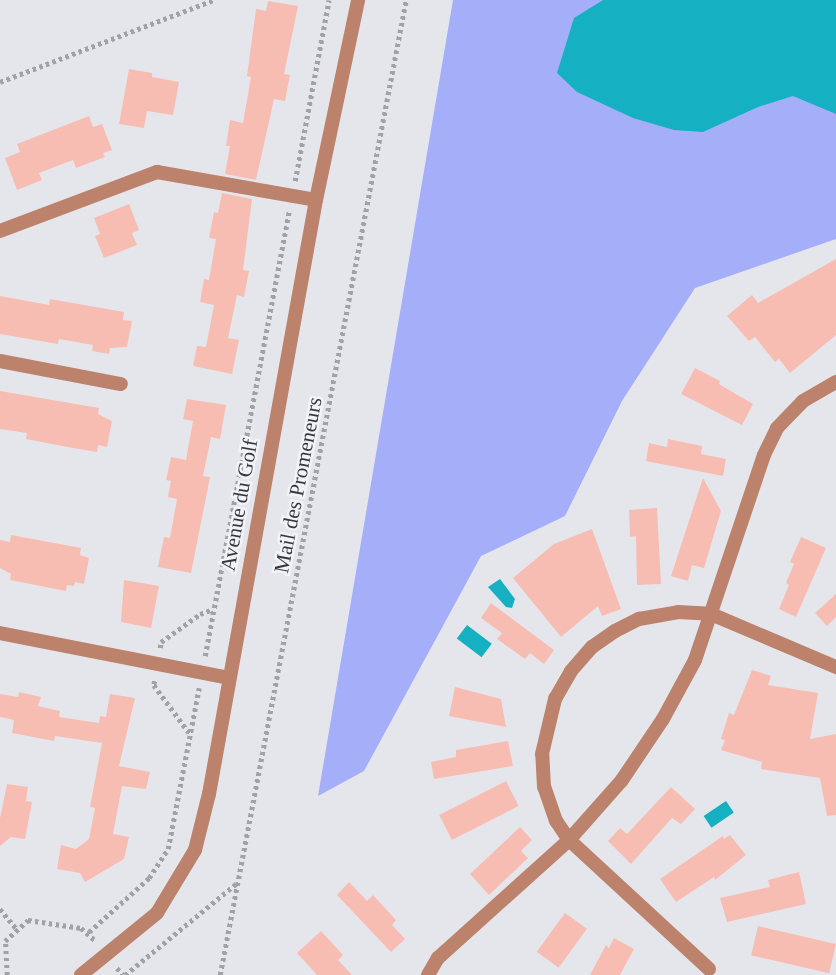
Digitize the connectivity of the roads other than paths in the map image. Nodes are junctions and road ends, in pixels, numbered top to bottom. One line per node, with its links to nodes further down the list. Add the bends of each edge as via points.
1 (358, 0): 2 (street, Avenue du Golf)
2 (316, 200): 3 (street, via 157,172); 10 (street, Avenue du Golf)
3 (0, 231)
4 (0, 361): 6 (street)
5 (836, 382): 7 (street, via 803,401 777,428)
6 (121, 384)
7 (711, 614): 9 (street); 11 (street, via 695,660 663,719 622,780); 11 (street, via 678,612 639,619 592,647 571,671 555,699 542,754 544,786 556,821)
8 (0, 633): 10 (street)
9 (836, 667)
10 (229, 678): 13 (street, Avenue du Golf, via 195,850 157,913)
11 (569, 840): 12 (street); 14 (street, via 438,958)
12 (709, 969)
13 (81, 975)
14 (428, 975)

